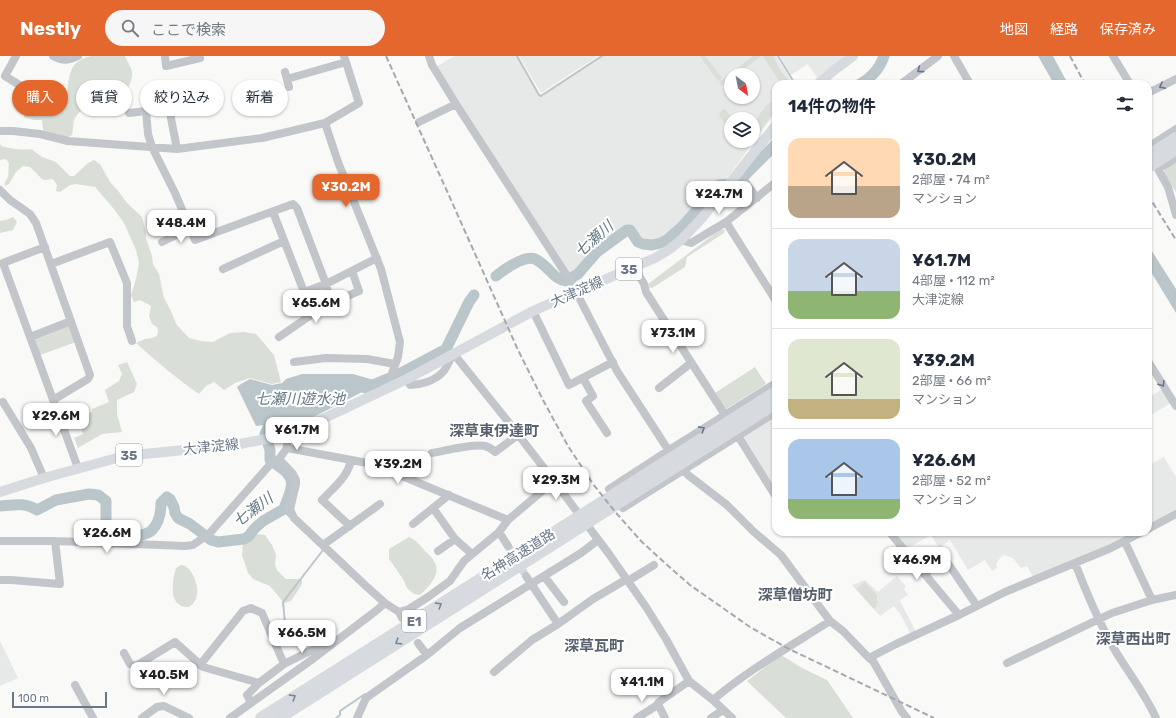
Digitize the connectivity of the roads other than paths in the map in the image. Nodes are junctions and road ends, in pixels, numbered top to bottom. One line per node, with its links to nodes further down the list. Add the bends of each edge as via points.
1 (16, 56): 14 (street, via 5,76)
2 (53, 56): 3 (street, via 71,60)
3 (78, 56)
4 (165, 56): 10 (street, via 166,66)
5 (429, 56): 20 (street)
6 (853, 56): 15 (main road)
7 (938, 56): 16 (street, one-way to 16)
8 (954, 56): 17 (street)
9 (1113, 56): 18 (street)
10 (200, 58)
11 (345, 59): 12 (street); 24 (street, via 359,103)
12 (287, 79)
13 (1176, 79): 19 (street, one-way to 19)
14 (12, 80)
15 (822, 80)
16 (906, 80)
17 (968, 80)
18 (1128, 80)
19 (1152, 91)
20 (456, 104): 23 (street); 55 (street)
21 (146, 116): 30 (street)
22 (171, 116): 31 (street)
23 (420, 122)
24 (325, 123): 31 (street, via 262,138); 48 (street)
25 (1176, 129): 29 (street)
26 (0, 131): 30 (street, via 40,134 68,141)
27 (772, 132): 36 (main road, 大津淀線 / 35)
28 (1176, 138): 33 (highway)
29 (1152, 144)
30 (152, 147): 31 (street); 43 (street)
31 (177, 149)
32 (1176, 149): 35 (highway)
33 (1152, 153)
34 (1176, 158): 35 (street)
35 (1153, 168): 41 (street, via 1168,187)
36 (739, 177): 39 (street); 44 (main road, 大津淀線 / 35, via 726,187)
37 (772, 185): 39 (street)
38 (0, 190): 47 (street, via 30,214)
39 (756, 198): 42 (street)
40 (273, 212): 43 (street, via 196,240); 45 (street); 53 (street, via 293,204 297,208)
41 (1176, 215)
42 (726, 222): 44 (street, via 691,243); 56 (street)
43 (190, 228): 46 (street)
44 (681, 240): 50 (main road, 大津淀線 / 35, via 655,258)
45 (284, 241): 51 (street); 54 (street)
46 (162, 242)
47 (45, 247): 49 (street); 61 (street, via 3,263)
48 (377, 258): 52 (street); 68 (street, via 400,342)
49 (50, 264): 58 (street); 63 (street, via 110,242 127,283 127,326)
50 (634, 268): 55 (main road, 大津淀線 / 35); 67 (street, via 646,292)
51 (223, 269)
52 (352, 271): 53 (street); 53 (street, via 359,291 331,303)
53 (326, 284): 54 (street)
54 (304, 292): 62 (street, via 311,315)
55 (576, 292): 57 (main road, 大津淀線 / 35); 66 (street)
56 (772, 295)
57 (533, 311): 59 (main road, 大津淀線 / 35); 70 (street, via 569,385)
58 (71, 321): 61 (street); 75 (street, via 90,375 88,379)
59 (511, 323)
60 (498, 330): 64 (main road, 大津淀線 / 35)
61 (30, 337): 75 (street)
62 (279, 337)
63 (132, 341)
64 (453, 354): 71 (main road, 大津淀線 / 35, via 407,379); 83 (street)
65 (294, 362): 68 (street, via 326,358 367,358)
66 (613, 362): 70 (street); 86 (street)
67 (691, 363): 73 (street); 79 (street)
68 (395, 364): 71 (street)
69 (1152, 367): 78 (street, one-way to 78)
70 (583, 378): 81 (street, via 593,396 586,401)
71 (392, 381): 82 (main road, 大津淀線 / 35)
72 (772, 386): 79 (street)
73 (658, 388)
74 (772, 395): 106 (highway, 名神高速道路 / E1)
75 (53, 400): 90 (street)
76 (3, 402): 92 (street, via 31,448)
77 (772, 405): 106 (highway, 名神高速道路 / E1)
78 (1176, 406)
79 (725, 415): 86 (street, one-way to 79)
80 (772, 415): 84 (street)
81 (607, 433)
82 (287, 435): 85 (street); 90 (main road, 大津淀線 / 35, via 235,445 134,455)
83 (518, 435): 87 (street, via 495,452 484,445); 93 (street)
84 (738, 436): 91 (street); 95 (street)
85 (287, 448): 88 (street); 89 (street)
86 (668, 450): 91 (street); 94 (street)
87 (432, 453)
88 (352, 460): 97 (street, via 373,464); 104 (street, via 346,474 322,500)
89 (274, 461): 113 (street, via 207,536 193,544 185,546); 115 (street, via 293,474 296,480 290,510 294,518)
90 (78, 468): 92 (main road, 大津淀線 / 35)
91 (683, 470): 100 (street); 134 (street, via 727,505 781,555)
92 (44, 478): 96 (main road, 大津淀線 / 35)
93 (554, 481): 102 (street); 111 (street)
94 (609, 489)
95 (772, 491)
96 (0, 492)
97 (450, 495): 99 (street); 102 (street)
98 (380, 504): 104 (street)
99 (433, 508): 103 (street); 110 (street)
100 (623, 508)
101 (1176, 514): 105 (street)
102 (508, 520): 107 (street)
103 (413, 524)
104 (350, 526): 115 (street)
105 (1152, 527)
106 (570, 528): 156 (highway, 名神高速道路 / E1, one-way to 106); 157 (highway, 名神高速道路 / E1, one-way to 157)
107 (499, 532): 116 (street); 118 (street)
108 (893, 536): 121 (street)
109 (1135, 536): 114 (street)
110 (455, 539): 117 (street); 118 (street)
111 (598, 540): 123 (street); 125 (street)
112 (0, 541): 113 (street)
113 (56, 541): 124 (street, via 60,584)
114 (1125, 542): 119 (street); 128 (street)
115 (323, 544): 130 (street, via 343,568)
116 (508, 546)
117 (438, 551)
118 (472, 554): 130 (street, via 450,581 401,615)
119 (1075, 563): 131 (street); 133 (street)
120 (654, 565): 125 (street)
121 (924, 574): 131 (street, via 945,559); 132 (street)
122 (526, 576): 126 (street)
123 (544, 576): 126 (street); 129 (street)
124 (0, 580)
125 (627, 580): 135 (street, via 593,599); 145 (street, via 666,639)
126 (531, 583): 135 (street); 139 (street, via 460,628)
127 (1176, 595): 128 (street)
128 (1152, 600): 133 (street)
129 (564, 602)
130 (385, 603): 136 (street)
131 (977, 606): 132 (street)
132 (959, 615): 140 (street)
133 (1098, 620): 141 (street); 164 (street)
134 (830, 622): 140 (street, via 843,631); 148 (street, via 751,672)
135 (558, 624): 144 (street, via 532,640)
136 (337, 640): 142 (street); 149 (street)
137 (418, 643): 139 (street)
138 (124, 653): 143 (street, via 130,664 136,666 175,642)
139 (427, 655): 158 (street, via 366,698)
140 (869, 658): 163 (street)
141 (1007, 663)
142 (284, 664): 143 (street, via 262,613 251,608 243,611); 146 (street)
143 (200, 665): 146 (street)
144 (494, 672)
145 (689, 681): 148 (street); 150 (street)
146 (259, 684): 149 (street, via 247,695)
147 (75, 685): 152 (street)
148 (713, 700): 151 (street)
149 (251, 703): 155 (street)
150 (658, 704): 159 (street); 160 (street)
151 (723, 710): 161 (street); 162 (street)
152 (93, 718)
153 (142, 718): 154 (street, via 157,707 164,706)
154 (189, 718)
155 (230, 718)
156 (260, 718)
157 (279, 718)
158 (356, 718)
159 (637, 718)
160 (665, 718)
161 (711, 718)
162 (732, 718)
163 (907, 718)
164 (1156, 718)

